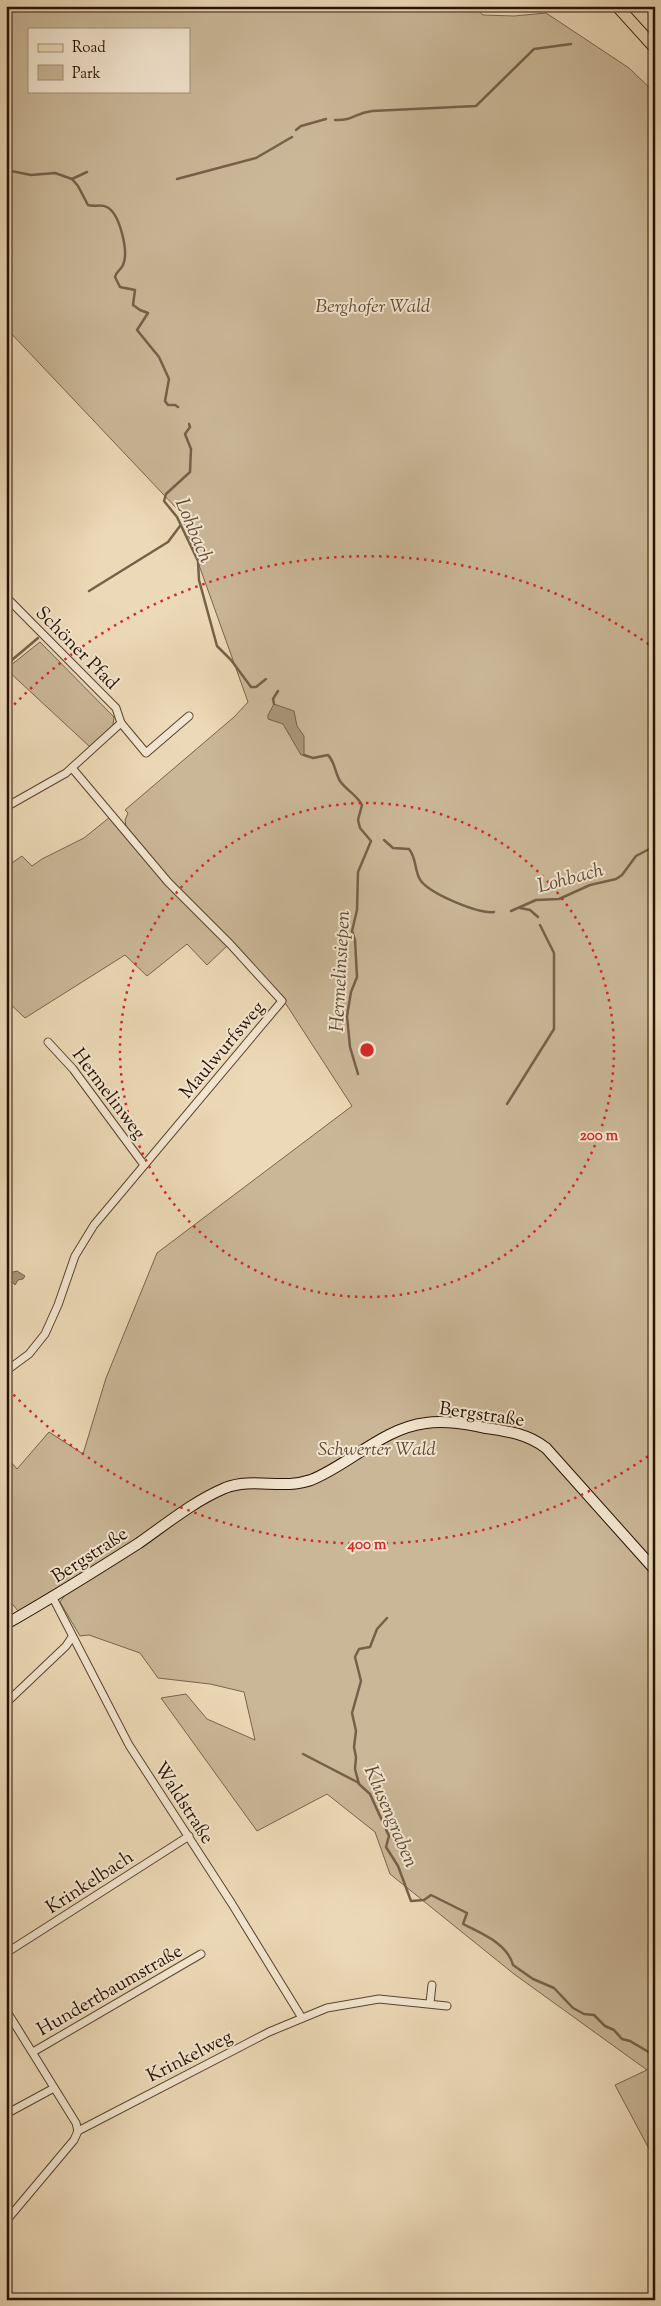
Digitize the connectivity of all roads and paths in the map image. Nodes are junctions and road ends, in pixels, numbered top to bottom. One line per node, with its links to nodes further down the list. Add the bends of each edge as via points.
1 (617, 6): 2 (main road)
2 (655, 48)
3 (6, 597): 5 (street, Schöner Pfad, via 116,708)
4 (189, 716): 5 (street, Schöner Pfad, via 146,753)
5 (121, 723): 6 (street)
6 (72, 768): 7 (street); 9 (street, Maulwurfsweg, via 168,882 282,1001)
7 (6, 807)
8 (48, 1042): 9 (street, Hermelinweg, via 73,1068)
9 (144, 1166): 10 (street, Maulwurfsweg, via 81,1245 41,1340)
10 (6, 1371)
11 (655, 1570): 12 (main road, Bergstraße, via 546,1448 534,1439 488,1428 435,1422 417,1424 401,1431 312,1479 289,1484 242,1483 222,1489)
12 (53, 1598): 13 (main road, Bergstraße); 14 (street, Waldstraße)
13 (6, 1624)
14 (72, 1637): 15 (street); 16 (street, Waldstraße, via 128,1745)
15 (6, 1703)
16 (189, 1836): 17 (street, Krinkelbach); 23 (street, Waldstraße)
17 (6, 1953)
18 (201, 1954): 24 (street, Hundertbaumstraße)
19 (432, 1986): 20 (street)
20 (430, 2003): 21 (street, Krinkelweg); 23 (street, Krinkelweg, via 378,1999 327,2008)
21 (447, 2006)
22 (6, 2010): 24 (street)
23 (302, 2018): 27 (street, Krinkelweg)
24 (33, 2052): 25 (street)
25 (54, 2088): 26 (street); 27 (street)
26 (6, 2114)
27 (78, 2131): 28 (street, Krinkelweg, via 74,2140)
28 (6, 2220)

